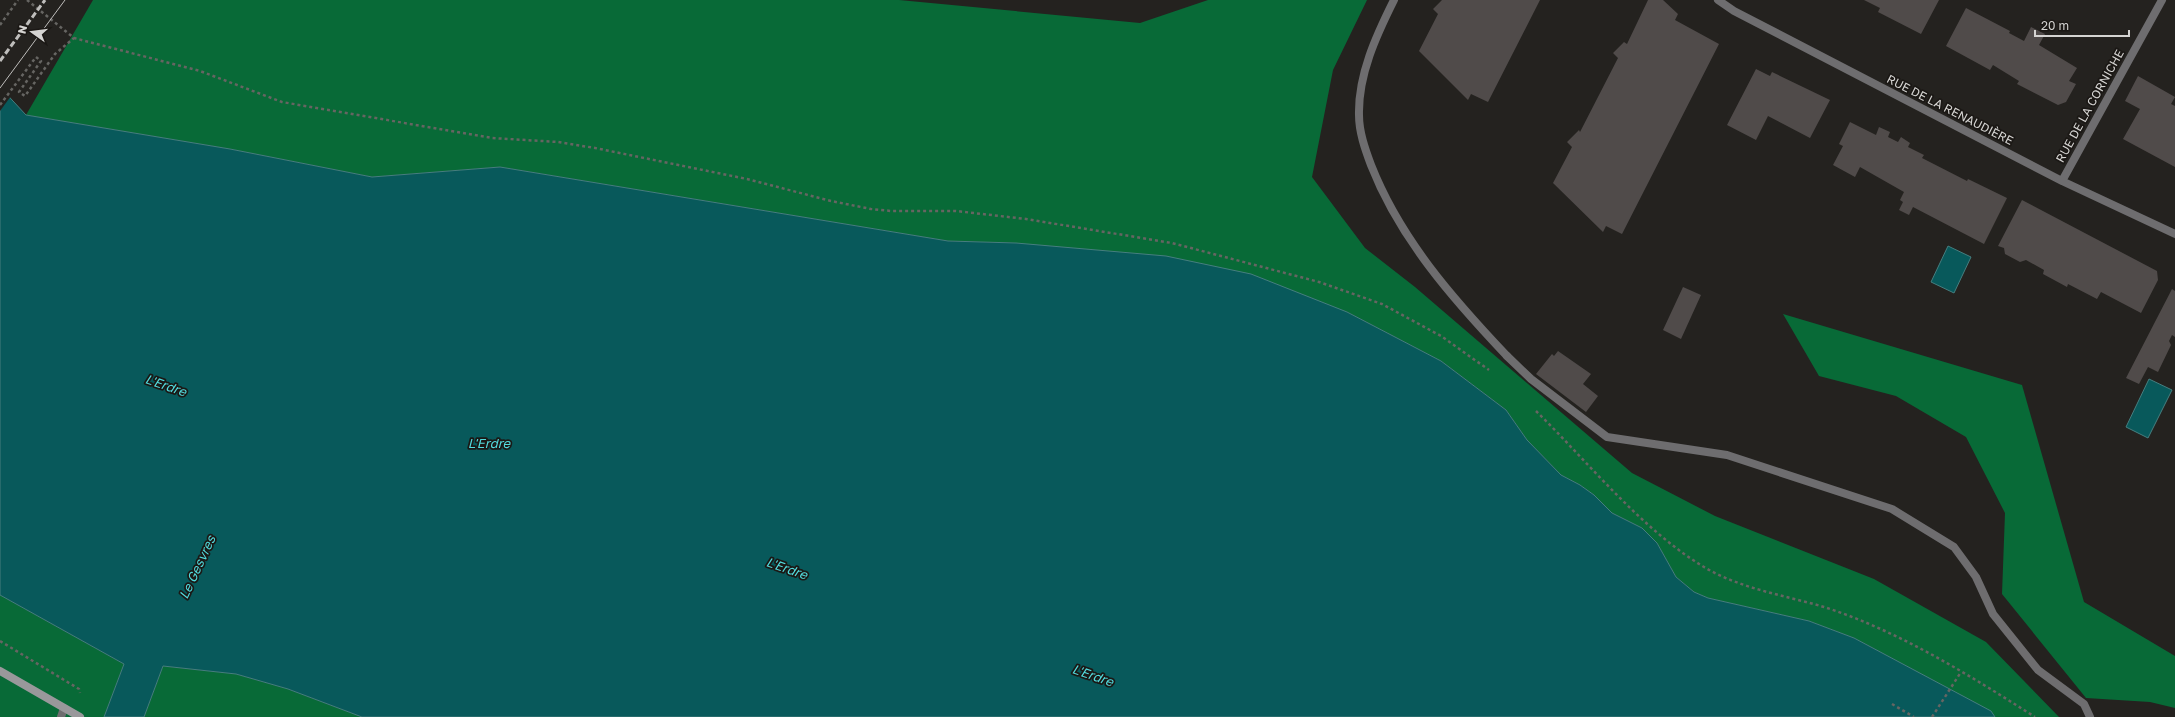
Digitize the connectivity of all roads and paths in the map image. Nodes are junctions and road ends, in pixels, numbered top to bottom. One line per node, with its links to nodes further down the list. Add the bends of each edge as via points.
1 (18, 0): 6 (path)
2 (27, 0): 7 (path)
3 (1394, 0): 22 (street, via 1375,42 1361,89 1359,116 1364,145 1381,191 1417,250 1455,300 1507,356 1531,379 1607,436 1726,455 1892,509 1954,546 1976,577 1993,614 2038,670 2084,704)
4 (1718, 0): 9 (street, RUE DE LA RENAUDIÈRE, via 1734,11)
5 (2162, 0): 9 (street, RUE DE LA CORNICHE)
6 (0, 25)
7 (74, 38): 8 (path, via 55,54 25,96 19,92 41,61 36,56); 11 (path, via 200,70 250,91 290,103 492,138 558,142 595,148 871,208 891,211 956,211 1026,219 1172,243 1319,282 1382,304 1441,336)
8 (0, 105)
9 (2062, 181): 10 (street, RUE DE LA RENAUDIÈRE)
10 (2175, 234)
11 (1492, 372)
12 (1532, 407): 14 (path, via 1672,546 1705,568 1736,582 1824,607 1864,623 1899,638)
13 (0, 671): 16 (street)
14 (1961, 672): 20 (path); 21 (path)
15 (1892, 704): 19 (path)
16 (64, 708): 17 (street); 18 (street)
17 (61, 717)
18 (80, 717)
19 (1914, 717)
20 (1932, 717)
21 (2035, 717)
22 (2090, 717)

